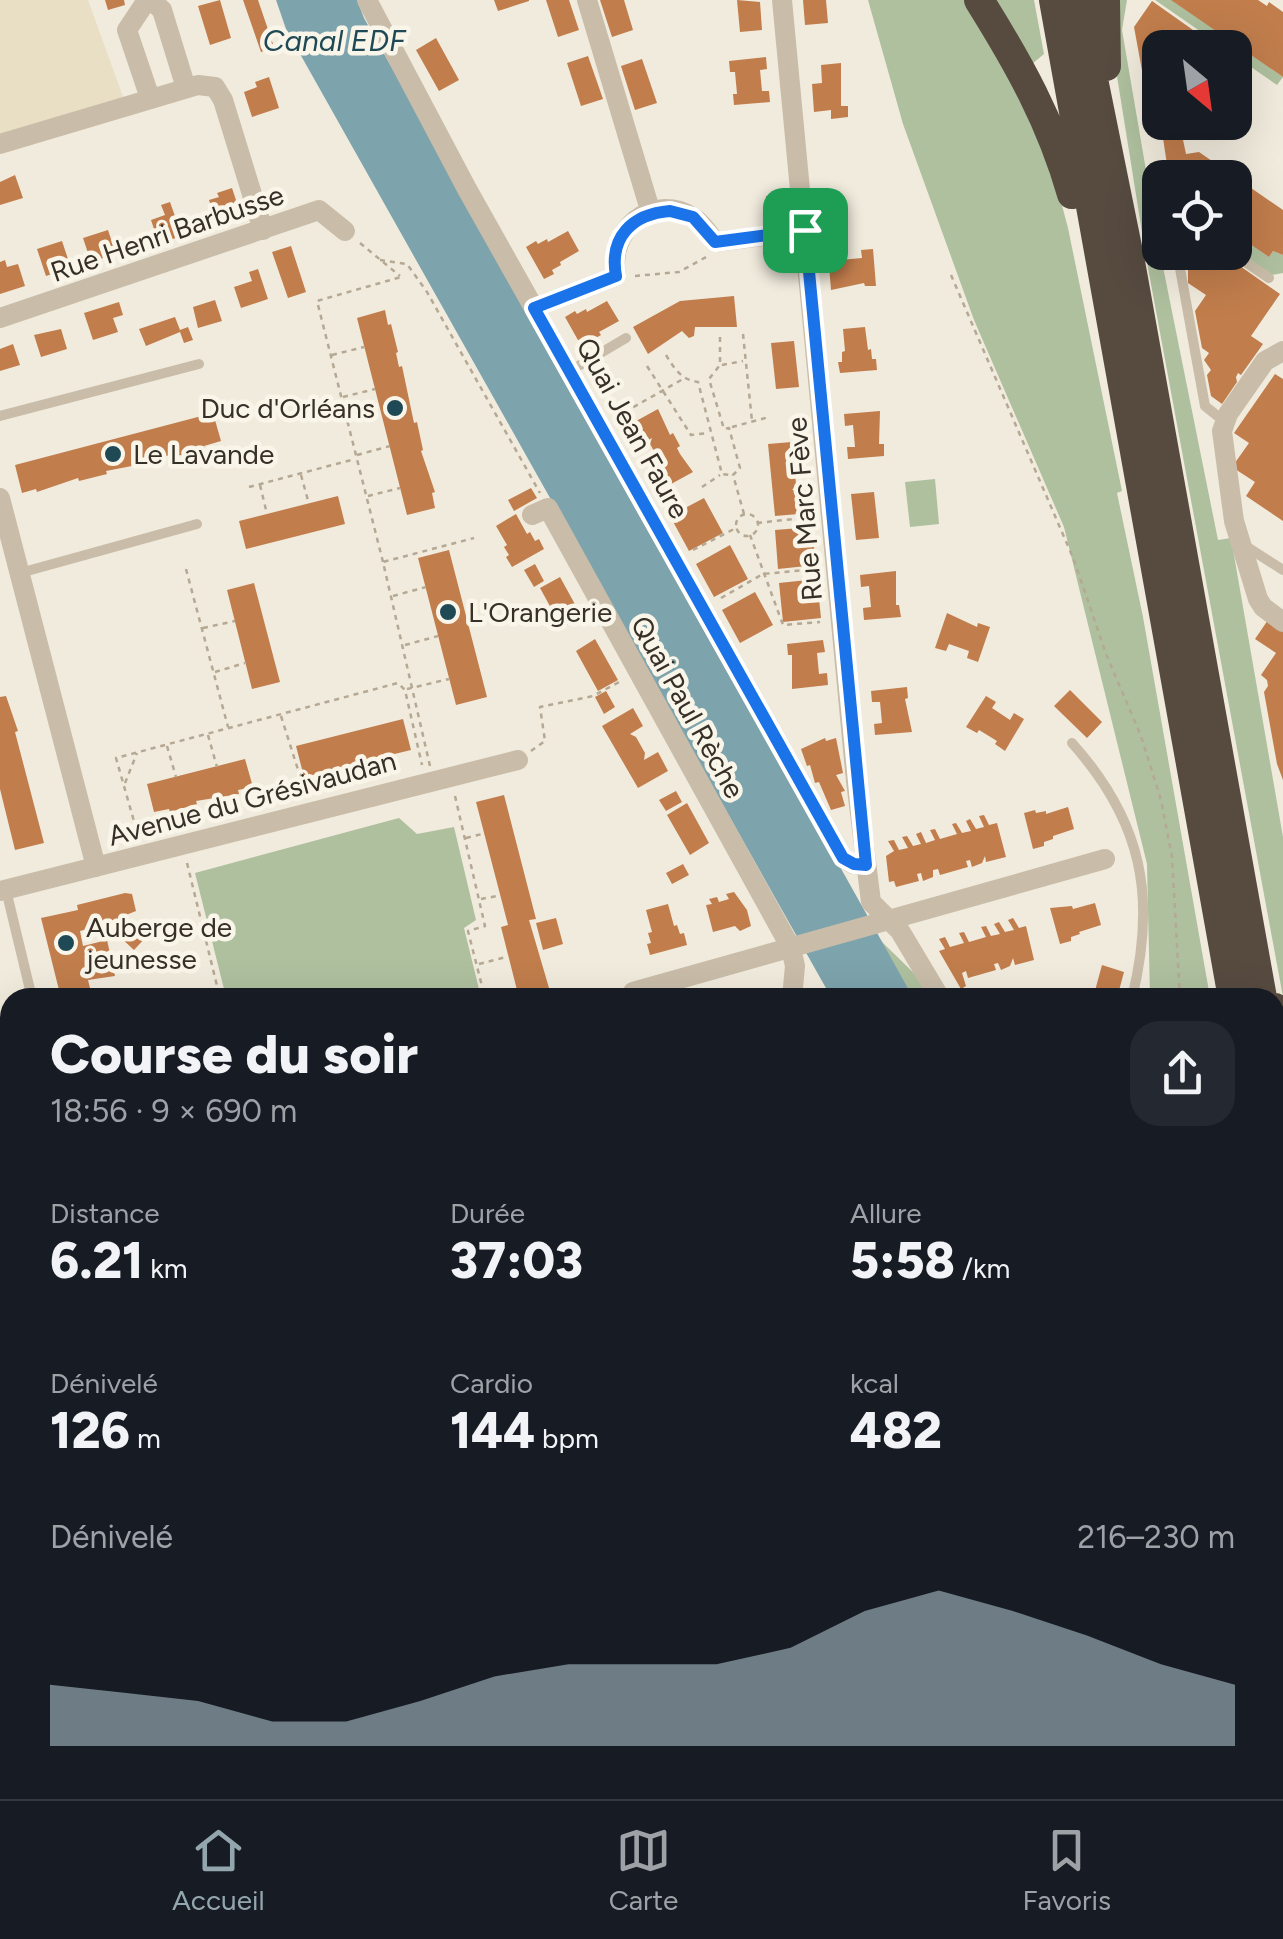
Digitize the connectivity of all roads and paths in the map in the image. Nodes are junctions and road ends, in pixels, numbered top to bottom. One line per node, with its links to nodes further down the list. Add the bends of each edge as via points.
1 (149, 0): 9 (street, via 162,10); 10 (street, via 127,30)
2 (367, 0): 24 (street, Quai Jean Faure)
3 (587, 0): 12 (street)
4 (782, 0): 14 (street, Rue Marc Fève)
5 (979, 0): 44 (highway, via 1060,151 1112,385)
6 (1054, 0): 44 (highway)
7 (1076, 0): 18 (highway)
8 (1105, 0): 18 (highway, via 1106,64 1132,230)
9 (186, 88): 10 (street); 13 (street, via 215,87 223,100)
10 (150, 98): 11 (street)
11 (0, 144)
12 (651, 212): 16 (street, via 693,217); 22 (street, via 620,236)
13 (264, 230): 15 (street, Rue Henri Barbusse, via 319,210); 25 (street, Rue Henri Barbusse)
14 (805, 230): 16 (street); 67 (street, Rue Marc Fève)
15 (345, 232): 17 (path)
16 (715, 242): 22 (path, via 708,256 678,272)
17 (380, 260): 32 (path, via 402,277 317,301); 64 (path, via 407,264 427,292)
18 (1130, 262): 122 (highway)
19 (1252, 267): 23 (lane)
20 (1179, 270): 48 (lane, via 1205,406)
21 (951, 275): 132 (path, via 1074,560 1141,736 1172,857)
22 (616, 276): 24 (street)
23 (1268, 278)
24 (534, 308): 37 (street, Quai Jean Faure)
25 (0, 318)
26 (743, 334): 33 (path)
27 (720, 337): 35 (path)
28 (626, 338): 37 (lane)
29 (364, 347): 32 (path)
30 (1283, 351): 48 (street, via 1265,361)
31 (666, 355): 38 (path)
32 (331, 356): 43 (path)
33 (745, 361): 35 (path); 47 (path)
34 (200, 364): 45 (lane)
35 (720, 365): 39 (path)
36 (647, 366): 42 (path)
37 (569, 371): 49 (street, Quai Jean Faure)
38 (684, 378): 40 (path); 42 (path)
39 (710, 378): 40 (path); 50 (path)
40 (698, 382): 51 (path)
41 (375, 389): 43 (path)
42 (662, 390): 49 (path); 51 (path, via 691,436)
43 (341, 398): 53 (path)
44 (1126, 408): 133 (highway)
45 (0, 416)
46 (769, 417): 47 (path)
47 (752, 421): 50 (path)
48 (1225, 422): 73 (street, via 1223,455)
49 (600, 427): 74 (street, Quai Jean Faure)
50 (727, 429): 51 (path); 56 (path, via 740,468)
51 (712, 433): 55 (path)
52 (390, 446): 53 (path)
53 (356, 457): 54 (path); 61 (path)
54 (300, 474): 57 (path); 63 (path)
55 (722, 474): 56 (path); 59 (path)
56 (732, 475): 66 (path)
57 (260, 484): 58 (path); 65 (path)
58 (249, 486)
59 (702, 487)
60 (400, 488): 61 (path)
61 (366, 497): 75 (path)
62 (0, 498): 79 (street)
63 (309, 504)
64 (540, 512): 92 (street, Quai Paul Rèche)
65 (267, 514)
66 (744, 514): 68 (path); 70 (path)
67 (832, 515): 68 (path); 76 (street, Rue Marc Fève)
68 (757, 523): 71 (path)
69 (197, 524): 79 (lane)
70 (736, 528): 71 (path); 74 (path)
71 (750, 535): 80 (path)
72 (474, 538): 75 (path)
73 (1239, 542): 78 (lane); 86 (street, via 1258,599)
74 (676, 560): 83 (street, Quai Jean Faure)
75 (383, 562): 82 (path)
76 (837, 567): 80 (path); 84 (street, Rue Marc Fève)
77 (186, 570): 87 (path)
78 (1283, 570)
79 (20, 573): 116 (street)
80 (763, 574): 83 (path); 84 (path, via 783,625)
81 (426, 587): 82 (path)
82 (391, 596): 89 (path)
83 (703, 609): 115 (street, Quai Jean Faure, via 843,858)
84 (841, 619): 115 (street, Rue Marc Fève)
85 (235, 621): 87 (path)
86 (1283, 622)
87 (202, 629): 93 (path)
88 (438, 636): 89 (path)
89 (403, 646): 91 (path)
90 (246, 663): 93 (path)
91 (409, 670): 95 (path); 96 (path)
92 (638, 671): 104 (path, via 594,696 540,707 545,741); 121 (street, Quai Paul Rèche)
93 (213, 672): 99 (path)
94 (450, 679): 96 (path)
95 (398, 683): 97 (path); 98 (path)
96 (413, 688): 97 (path); 107 (path)
97 (404, 690): 107 (path)
98 (281, 714): 99 (path); 109 (path)
99 (228, 728): 100 (path)
100 (208, 734): 102 (path); 105 (path)
101 (1072, 743): 131 (lane, via 1110,790 1138,850 1144,927)
102 (167, 744): 103 (path); 106 (path)
103 (138, 752): 108 (path); 108 (path, via 116,758)
104 (518, 760): 107 (street, Avenue du Grésivaudan)
105 (217, 766)
106 (176, 777)
107 (437, 779): 109 (street, Avenue du Grésivaudan); 111 (path)
108 (124, 786): 113 (path)
109 (311, 810): 112 (street, Avenue du Grésivaudan)
110 (482, 834): 111 (path)
111 (465, 838): 119 (path)
112 (182, 844): 113 (street, Avenue du Grésivaudan); 126 (path)
113 (144, 856): 116 (street, Avenue du Grésivaudan)
114 (1105, 858): 120 (street)
115 (866, 865): 120 (street, Rue Marc Fève)
116 (96, 868): 117 (street, Avenue du Grésivaudan)
117 (3, 891): 125 (lane)
118 (497, 896): 119 (path)
119 (479, 900): 124 (path, via 486,926 468,931)
120 (883, 918): 121 (street); 130 (street)
121 (795, 947): 128 (street); 129 (street)
122 (1254, 951): 134 (highway); 135 (highway)
123 (506, 957): 124 (path)
124 (477, 965): 127 (path)
125 (29, 988)
126 (218, 988)
127 (483, 988)
128 (647, 988)
129 (793, 988)
130 (933, 988)
131 (1134, 988)
132 (1179, 988)
133 (1231, 988)
134 (1260, 988)
135 (1272, 988)

